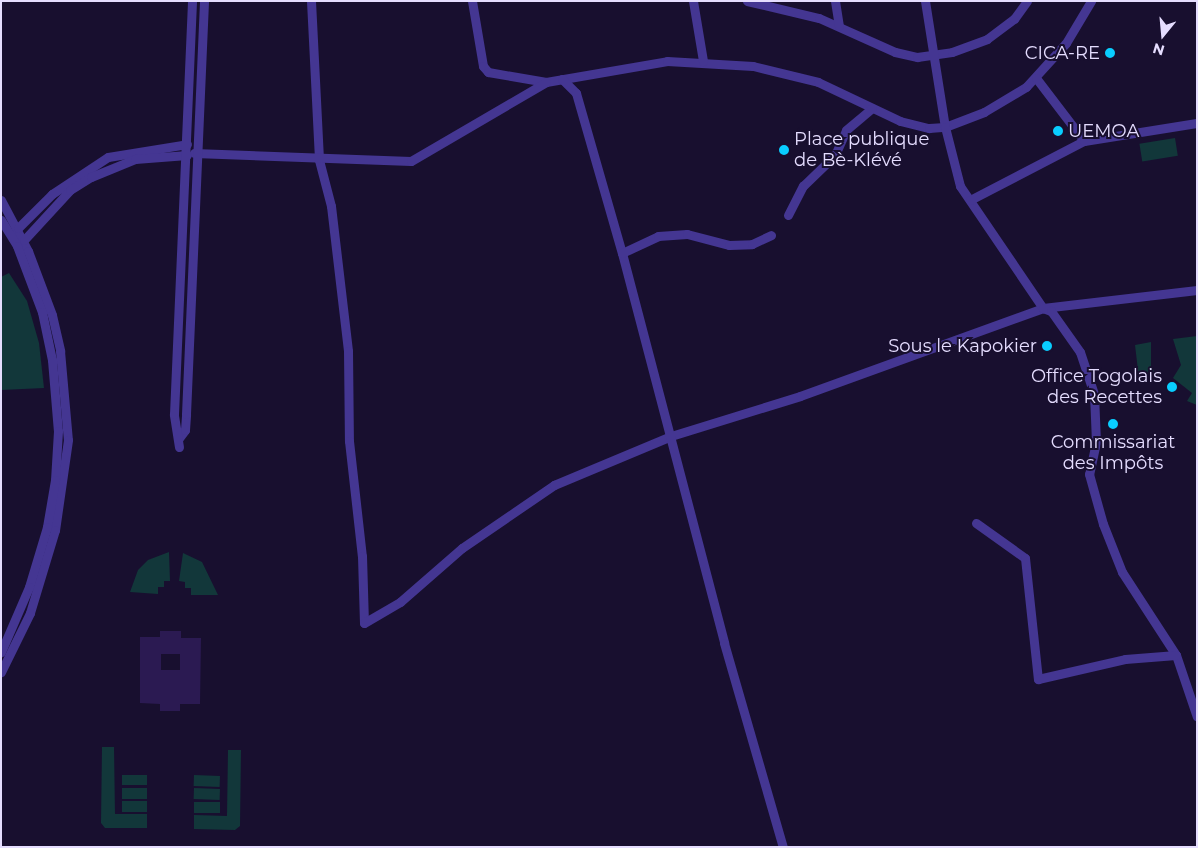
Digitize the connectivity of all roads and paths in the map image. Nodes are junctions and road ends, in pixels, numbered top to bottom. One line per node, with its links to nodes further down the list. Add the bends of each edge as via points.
1 (192, 1): 21 (street)
2 (204, 1): 22 (street)
3 (311, 1): 23 (street)
4 (472, 1): 16 (street, via 484,69)
5 (693, 1): 13 (street)
6 (747, 1): 11 (street)
7 (835, 1): 11 (street)
8 (925, 1): 12 (street)
9 (1027, 1): 12 (street, via 1014,19 987,39)
10 (1091, 1): 14 (street, via 1066,43)
11 (839, 26): 12 (street, via 895,52)
12 (933, 56): 19 (street)
13 (703, 61): 15 (street, via 630,66); 17 (street, via 788,73 818,82)
14 (1036, 78): 19 (street, via 1009,100); 20 (street)
15 (562, 79): 16 (street); 31 (street, via 576,93)
16 (546, 82): 23 (street, via 418,158)
17 (872, 108): 19 (street, via 915,126); 26 (street, via 846,130 835,155 803,186)
18 (1197, 123): 20 (street)
19 (945, 127): 25 (street, via 960,186)
20 (1084, 142): 25 (street)
21 (187, 150): 22 (street); 22 (street, via 173,430 179,443 185,430); 28 (street, via 108,157 52,194); 30 (street, via 135,159 91,177 70,190)
22 (199, 154): 23 (street)
23 (319, 160): 34 (street, via 331,206 340,269 364,624 400,602 462,548 554,485)
24 (1, 200): 28 (street)
25 (970, 200): 33 (street)
26 (788, 215)
27 (1, 220): 36 (street, via 17,246 42,312 52,360 58,431 55,480 47,527 29,587)
28 (18, 228): 30 (street)
29 (770, 235): 31 (street, via 752,244 728,245 687,234 658,236)
30 (24, 240): 38 (street, via 41,280 60,351 67,466 56,530 30,613)
31 (622, 253): 34 (street)
32 (1197, 290): 33 (street)
33 (1043, 308): 34 (street, via 800,396); 37 (street, via 1051,311 1080,352 1094,394 1096,442 1089,474 1103,524 1122,572)
34 (670, 436): 40 (street)
35 (976, 523): 37 (street, via 1025,558 1038,679 1125,658)
36 (1, 652)
37 (1176, 655): 39 (street)
38 (1, 672)
39 (1197, 717)
40 (783, 847)

